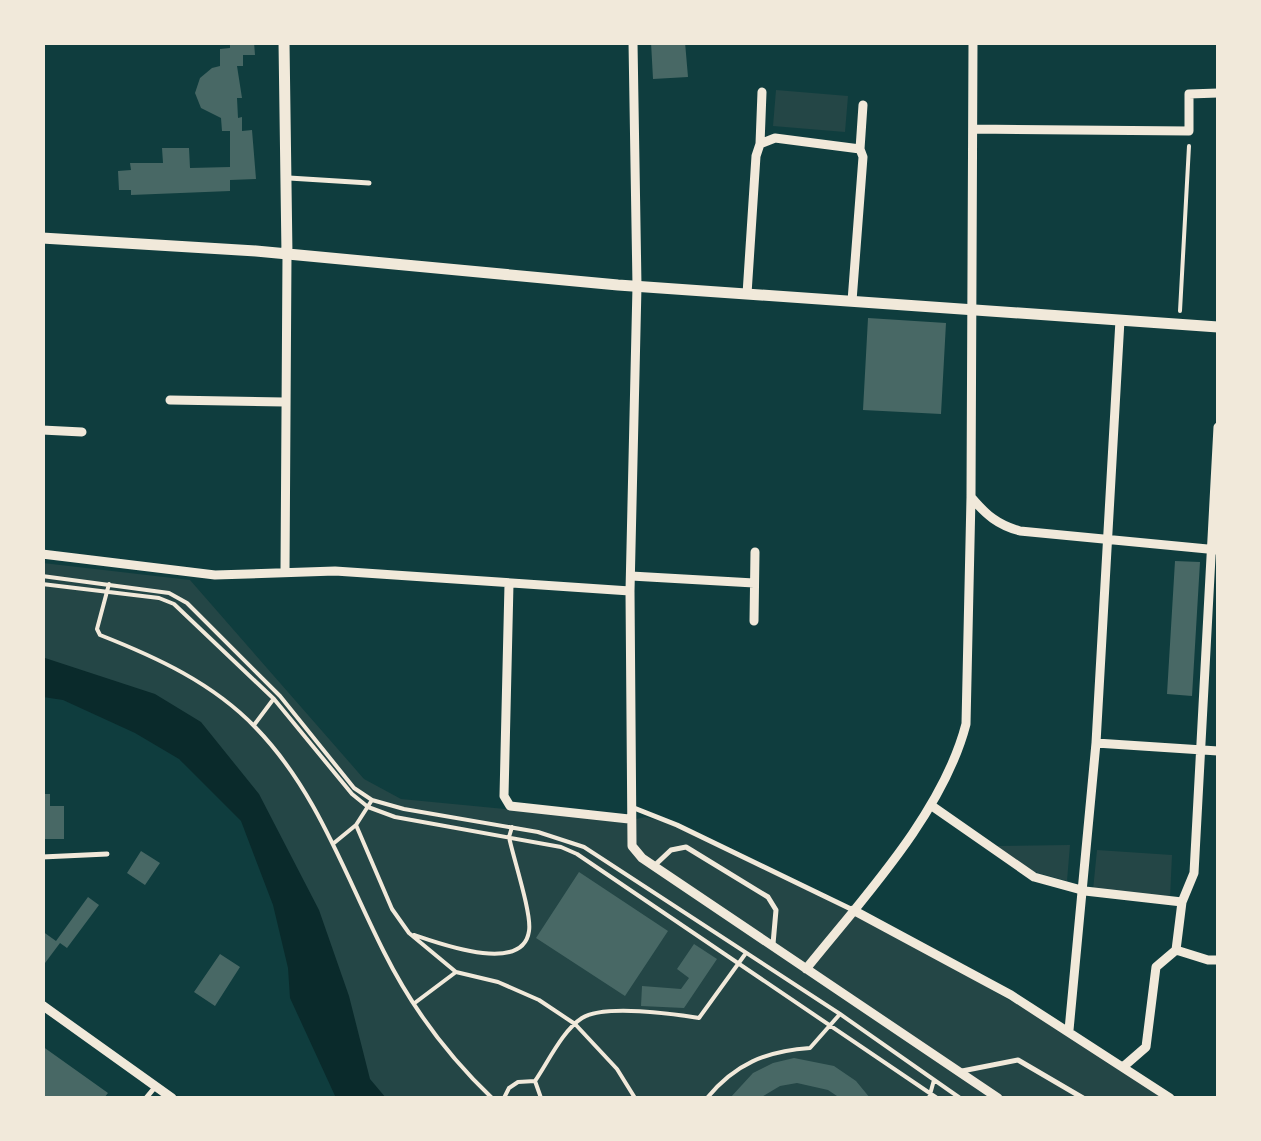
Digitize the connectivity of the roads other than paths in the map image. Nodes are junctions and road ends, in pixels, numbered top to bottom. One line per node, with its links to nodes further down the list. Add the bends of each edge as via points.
1 (284, 42): 10 (street)
2 (633, 42): 14 (street)
3 (973, 42): 7 (street)
4 (762, 92): 8 (street)
5 (1218, 93): 7 (street, via 1189,94 1189,131)
6 (864, 105): 9 (street)
7 (973, 129): 17 (street)
8 (760, 144): 9 (street, via 775,138); 15 (street)
9 (860, 148): 16 (street)
10 (286, 178): 11 (lane); 13 (street)
11 (369, 183)
12 (42, 238): 13 (street)
13 (286, 255): 14 (street); 21 (street)
14 (637, 286): 15 (street); 31 (street)
15 (747, 294): 16 (street)
16 (852, 301): 17 (street)
17 (971, 310): 18 (street); 25 (street)
18 (1120, 320): 19 (street); 26 (street)
19 (1218, 326)
20 (170, 400): 21 (street)
21 (284, 402): 30 (street)
22 (1218, 427): 27 (street)
23 (42, 430): 24 (street)
24 (82, 432)
25 (972, 498): 26 (street, via 1004,527); 40 (street, via 966,724)
26 (1107, 541): 27 (street); 36 (street)
27 (1215, 550): 37 (street)
28 (755, 552): 32 (street)
29 (42, 554): 30 (street, via 215,575)
30 (285, 572): 33 (street)
31 (631, 576): 32 (street); 34 (street)
32 (754, 583): 35 (street)
33 (509, 584): 34 (street); 41 (street, via 504,796 510,806)
34 (630, 591): 39 (street)
35 (754, 622)
36 (1096, 743): 37 (street); 45 (street)
37 (1203, 750): 38 (street); 46 (street, via 1194,872)
38 (1218, 751)
39 (629, 806): 41 (street); 47 (lane)
40 (932, 806): 45 (street, via 1034,878); 47 (street)
41 (630, 820): 44 (street, via 632,846)
42 (108, 854): 43 (lane)
43 (42, 858)
44 (654, 866): 48 (street); 48 (lane, via 671,850 686,848 768,897 776,910)
45 (1084, 891): 46 (street); 53 (street)
46 (1182, 902): 49 (street)
47 (853, 910): 51 (street); 53 (street)
48 (773, 947): 51 (street)
49 (1176, 950): 50 (street); 54 (street, via 1156,967 1146,1047)
50 (1218, 960)
51 (806, 970): 55 (street)
52 (42, 1005): 56 (street)
53 (1069, 1030): 54 (street)
54 (1123, 1068): 61 (street)
55 (958, 1072): 59 (street); 60 (lane, via 1018,1060)
56 (156, 1086): 57 (lane); 58 (street)
57 (146, 1098)
58 (172, 1098)
59 (998, 1098)
60 (1082, 1098)
61 (1170, 1098)

